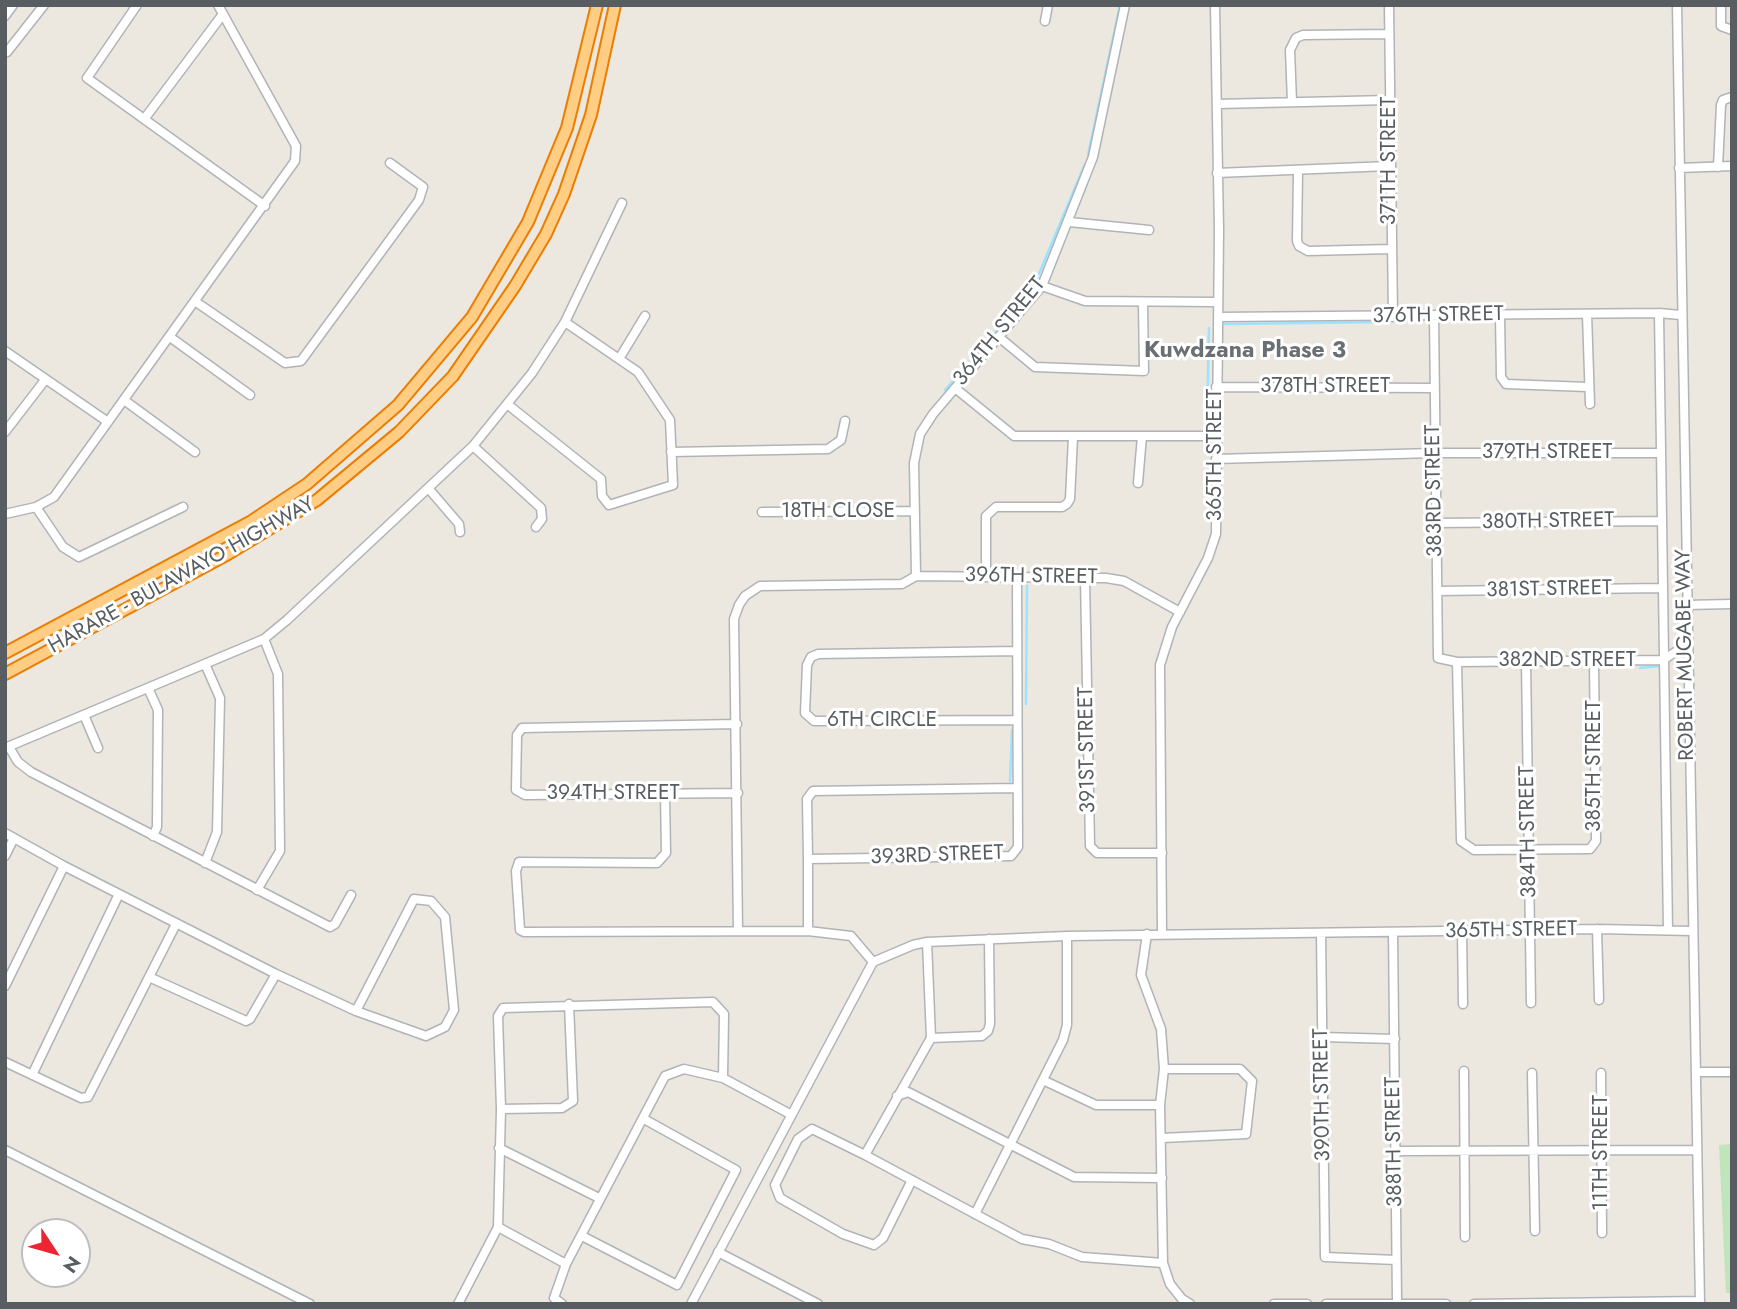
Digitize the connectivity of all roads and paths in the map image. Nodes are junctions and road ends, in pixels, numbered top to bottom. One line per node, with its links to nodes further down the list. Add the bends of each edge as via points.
1 (13, 5): 14 (street)
2 (44, 5): 18 (street)
3 (137, 5): 23 (street, via 87,78)
4 (218, 5): 13 (street)
5 (597, 5): 97 (highway, HARARE - BULAWAYO HIGHWAY, via 567,128 528,222 472,317 398,405 365,437 277,505 214,544)
6 (615, 5): 104 (highway, HARARE - BULAWAYO HIGHWAY, via 591,115 564,194 515,286 453,376 399,432 309,506)
7 (1048, 5): 15 (street)
8 (1125, 5): 33 (street, 364TH STREET, via 1095,151)
9 (1215, 5): 22 (street, 365TH STREET)
10 (1389, 5): 17 (street, 371TH STREET)
11 (1676, 5): 28 (street, ROBERT MUGABE WAY)
12 (1721, 5): 16 (street, via 1721,26)
13 (223, 14): 23 (street); 32 (street, via 296,146 291,171)
14 (5, 16)
15 (1045, 21)
16 (1732, 30)
17 (1389, 34): 20 (street, 371TH STREET); 21 (street, via 1296,38 1290,50)
18 (7, 52)
19 (1732, 97): 27 (street, via 1721,105)
20 (1389, 100): 21 (street); 25 (street, 371TH STREET)
21 (1292, 102): 22 (street)
22 (1217, 104): 30 (street, 365TH STREET)
23 (145, 118): 32 (street)
24 (390, 163): 37 (street, via 422,187 419,200 301,360 285,363)
25 (1389, 166): 29 (street); 35 (street, 371TH STREET)
26 (1732, 166): 27 (street)
27 (1718, 167): 28 (street)
28 (1679, 168): 43 (street, ROBERT MUGABE WAY)
29 (1298, 172): 30 (street); 35 (street, via 1299,246 1308,251)
30 (1217, 173): 38 (street, 365TH STREET)
31 (622, 203): 48 (street)
32 (265, 206): 37 (street)
33 (1069, 222): 34 (street); 36 (street, 364TH STREET)
34 (1149, 230)
35 (1391, 249): 47 (street, 371TH STREET)
36 (1042, 286): 39 (street, via 1076,300); 50 (street, 364TH STREET)
37 (196, 302): 49 (street)
38 (1217, 302): 39 (street); 46 (street, 365TH STREET)
39 (1143, 303): 50 (street, via 1144,371 1035,367)
40 (1659, 313): 41 (street, 376TH STREET); 43 (street, 376TH STREET); 72 (street)
41 (1587, 314): 42 (street, 376TH STREET); 56 (street)
42 (1500, 315): 45 (street, 376TH STREET); 56 (street, via 1501,377 1506,384)
43 (1680, 315): 92 (street, ROBERT MUGABE WAY)
44 (645, 316): 52 (street)
45 (1434, 316): 47 (street, 376TH STREET); 57 (street, 383RD STREET)
46 (1217, 317): 47 (street, 376TH STREET); 55 (street, 365TH STREET)
47 (1393, 317)
48 (565, 322): 52 (street); 60 (street)
49 (170, 337): 58 (street); 59 (street)
50 (1000, 338): 54 (street, 364TH STREET)
51 (5, 351): 53 (street)
52 (620, 359): 70 (street, via 639,372 670,420)
53 (45, 380): 63 (street); 64 (street)
54 (955, 387): 67 (street, via 1011,435); 79 (street, 364TH STREET, via 920,434 914,463)
55 (1216, 387): 57 (street, 378TH STREET); 66 (street, 365TH STREET)
56 (1588, 387): 61 (street)
57 (1435, 388): 71 (street, 383RD STREET)
58 (250, 395)
59 (124, 400): 63 (street); 69 (street)
60 (507, 404): 68 (street); 70 (street, via 601,479 602,496 609,505 673,485)
61 (1590, 404)
62 (845, 421): 70 (street, via 841,440 828,449)
63 (108, 422): 76 (street, via 54,497)
64 (5, 432)
65 (1142, 436): 66 (street); 67 (street); 74 (street)
66 (1216, 436): 73 (street, 365TH STREET)
67 (1073, 437): 86 (street, via 1067,504 996,507 986,516)
68 (473, 446): 75 (street); 83 (street, via 541,509 542,519)
69 (195, 452)
70 (671, 452)
71 (1433, 453): 72 (street, 379TH STREET); 73 (street, 379TH STREET); 82 (street, 383RD STREET)
72 (1660, 453): 81 (street)
73 (1216, 459): 93 (street, 365TH STREET, via 1216,534)
74 (1138, 483)
75 (428, 488): 84 (street, via 459,524); 94 (street)
76 (36, 507): 77 (street, via 63,547 79,557); 80 (street)
77 (183, 507)
78 (762, 512): 79 (street, 18TH CLOSE)
79 (915, 512): 85 (street, 364TH STREET)
80 (5, 514)
81 (1661, 521): 82 (street, 380TH STREET); 89 (street)
82 (1436, 523): 90 (street, 383RD STREET)
83 (536, 527)
84 (460, 532)
85 (916, 576): 86 (street, 396TH STREET); 108 (street, 396TH STREET, via 902,584 760,586 745,596 734,618)
86 (986, 577): 87 (street, 396TH STREET)
87 (1017, 577): 88 (street, 396TH STREET); 96 (street, 393RD STREET)
88 (1085, 578): 93 (street, 396TH STREET, via 1124,581); 118 (street, 391ST STREET, via 1090,846 1097,853)
89 (1661, 588): 90 (street, 381ST STREET); 98 (street)
90 (1437, 591): 99 (street, 383RD STREET, via 1437,655)
91 (1732, 604): 92 (street)
92 (1685, 605): 95 (street, ROBERT MUGABE WAY)
93 (1180, 612): 118 (street, 365TH STREET, via 1160,665)
94 (264, 639): 103 (street); 123 (street, via 278,674 280,851)
95 (1686, 645): 98 (street, 382ND STREET); 132 (street, ROBERT MUGABE WAY)
96 (1017, 651): 107 (street, 393RD STREET); 107 (street, 6TH CIRCLE, via 818,654 807,665 805,713 814,721)
97 (5, 653)
98 (1663, 660): 101 (street, 382ND STREET); 129 (street)
99 (1444, 661): 102 (street, 382ND STREET)
100 (1526, 661): 101 (street, 382ND STREET); 102 (street, 382ND STREET); 117 (street, 384TH STREET)
101 (1594, 661): 117 (street, 385TH STREET, via 1595,845 1590,849)
102 (1457, 662): 117 (street, via 1461,841 1474,850)
103 (205, 664): 105 (street); 121 (street, via 220,698 217,832)
104 (5, 674)
105 (148, 688): 106 (street); 115 (street, via 158,710 157,827)
106 (84, 715): 109 (street); 110 (street)
107 (1016, 720): 111 (street, 393RD STREET)
108 (737, 724): 112 (street, 396TH STREET); 113 (street, 394TH STREET, via 518,730 519,793)
109 (7, 748): 115 (street, via 31,772)
110 (98, 748)
111 (1017, 788): 120 (street, 393RD STREET, via 1018,847 1008,857); 120 (street, via 813,791 807,799)
112 (738, 793): 113 (street, 394TH STREET); 128 (street, 396TH STREET)
113 (665, 794): 128 (street, via 666,853 656,863 519,862 520,930)
114 (5, 833): 116 (street)
115 (153, 836): 121 (street)
116 (14, 838): 119 (street); 122 (street)
117 (1530, 848): 131 (street, 384TH STREET)
118 (1162, 853): 137 (street, 365TH STREET)
119 (5, 856)
120 (808, 859): 130 (street)
121 (205, 863): 123 (street)
122 (64, 866): 124 (street); 144 (street)
123 (257, 890): 125 (street, via 330,927)
124 (119, 894): 126 (street); 160 (street)
125 (351, 895)
126 (176, 923): 142 (street); 143 (street)
127 (1597, 929): 129 (street, 365TH STREET); 131 (street, 365TH STREET); 145 (street)
128 (738, 930): 130 (street)
129 (1668, 930): 132 (street, 365TH STREET)
130 (808, 931): 141 (street, via 851,936)
131 (1529, 931): 134 (street, 365TH STREET); 146 (street, 384TH STREET)
132 (1692, 931): 156 (street, ROBERT MUGABE WAY)
133 (1393, 932): 134 (street, 365TH STREET); 135 (street, 365TH STREET); 152 (street, 388TH STREET)
134 (1462, 932): 148 (street)
135 (1321, 933): 137 (street, 365TH STREET); 150 (street, 390TH STREET)
136 (1147, 934): 137 (street, 365TH STREET); 138 (street, 365TH STREET); 154 (street, via 1141,975 1161,1029)
137 (1161, 934)
138 (1067, 936): 139 (street, 365TH STREET); 162 (street, via 1068,1025)
139 (989, 939): 140 (street, 365TH STREET); 151 (street, via 988,1031)
140 (927, 942): 141 (street, 365TH STREET); 151 (street)
141 (873, 962): 166 (street)
142 (276, 974): 143 (street, via 246,1021); 149 (street)
143 (149, 977): 160 (street, via 88,1097)
144 (5, 986)
145 (1598, 1000)
146 (1531, 1003)
147 (569, 1004): 161 (street, via 713,1002 724,1014); 165 (street, via 508,1006 500,1012); 165 (street, via 573,1101 562,1108)
148 (1463, 1004)
149 (356, 1011): 149 (street, via 426,1036 450,1021 454,1010 444,917 431,901 414,899)
150 (1322, 1037): 152 (street); 188 (street, 390TH STREET, via 1325,1257)
151 (931, 1038): 163 (street)
152 (1395, 1039): 173 (street, 388TH STREET)
153 (5, 1062): 160 (street)
154 (1164, 1069): 164 (street); 168 (street, via 1240,1069 1252,1082 1246,1134)
155 (1464, 1071): 174 (street)
156 (1696, 1072): 157 (street); 172 (street, ROBERT MUGABE WAY)
157 (1732, 1072)
158 (1532, 1073): 175 (street)
159 (1601, 1073): 176 (street, 11TH STREET)
160 (32, 1075)
161 (723, 1078): 166 (street); 167 (street, via 684,1069 665,1076)
162 (1045, 1081): 164 (street, via 1096,1105); 169 (street)
163 (897, 1096): 169 (street, via 908,1092); 177 (street)
164 (1160, 1105): 168 (street)
165 (501, 1110): 170 (street)
166 (790, 1114): 187 (street)
167 (643, 1119): 180 (street); 185 (street, via 736,1170 677,1285)
168 (1163, 1138): 178 (street)
169 (1010, 1147): 178 (street, via 1073,1177); 181 (street)
170 (499, 1148): 180 (street); 182 (street)
171 (5, 1150): 195 (street)
172 (1696, 1150): 176 (street); 194 (street, ROBERT MUGABE WAY)
173 (1396, 1151): 174 (street); 188 (street, 388TH STREET)
174 (1465, 1151): 175 (street); 186 (street)
175 (1533, 1151): 176 (street); 183 (street)
176 (1601, 1152): 184 (street, 11TH STREET)
177 (865, 1155): 179 (street); 179 (street, via 808,1130 798,1139 776,1181 778,1195 843,1234 874,1245 883,1238)
178 (1162, 1178): 189 (street)
179 (912, 1180): 181 (street)
180 (599, 1198): 185 (street)
181 (975, 1214): 189 (street, via 1022,1239 1082,1257)
182 (498, 1227): 190 (street); 196 (street)
183 (1535, 1231)
184 (1602, 1233)
185 (582, 1236): 190 (street)
186 (1465, 1237)
187 (718, 1252): 191 (street); 198 (street)
188 (1396, 1260): 192 (street, 388TH STREET)
189 (1163, 1263): 200 (street, via 1170,1284)
190 (566, 1264): 197 (street, via 554,1298)
191 (799, 1299): 199 (street)
192 (1398, 1302): 203 (street); 204 (street)
193 (1532, 1303): 194 (street); 205 (street)
194 (1700, 1303)
195 (310, 1304)
196 (458, 1304)
197 (562, 1304)
198 (691, 1304)
199 (818, 1304)
200 (1190, 1304)
201 (1275, 1304): 202 (street)
202 (1307, 1304)
203 (1326, 1304)
204 (1446, 1304)
205 (1474, 1304)

